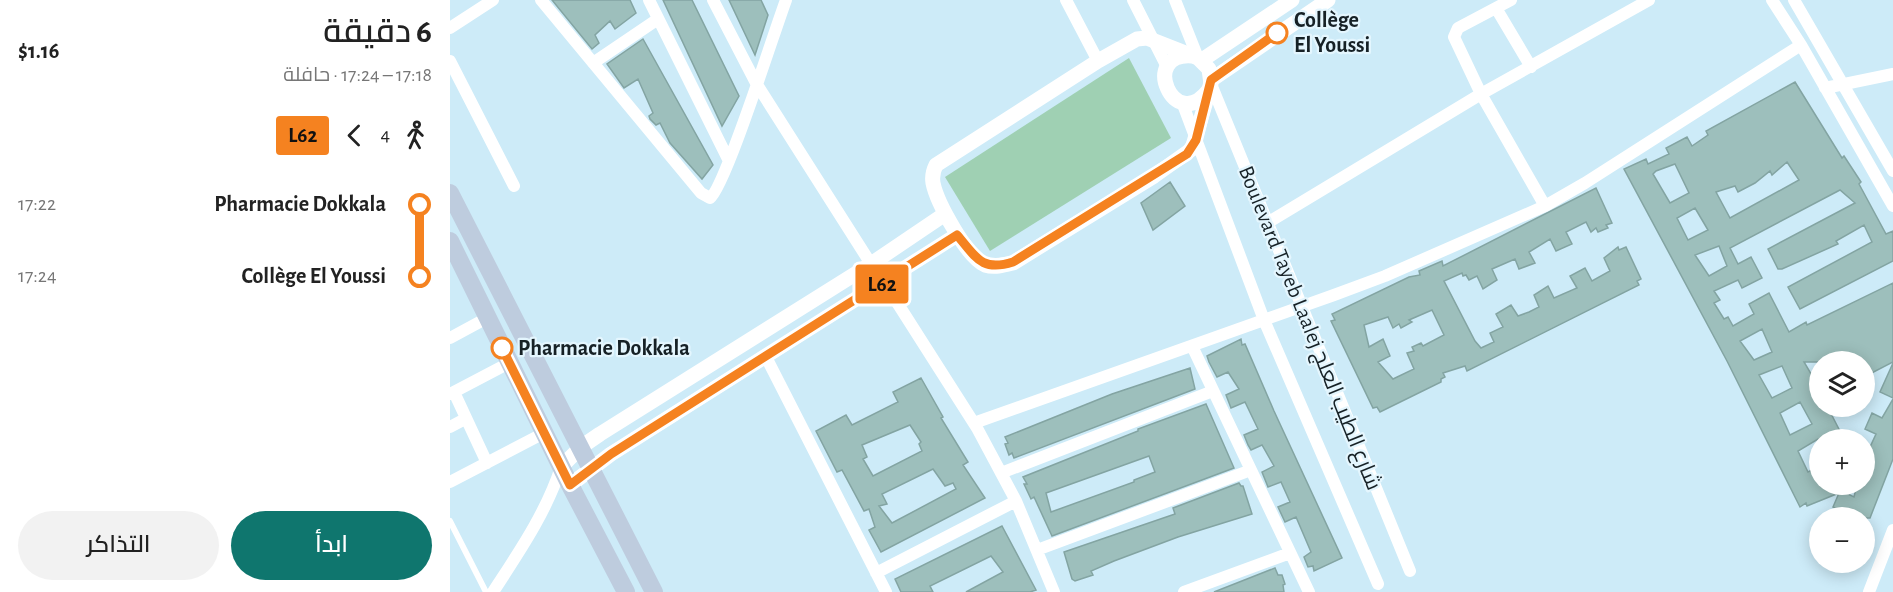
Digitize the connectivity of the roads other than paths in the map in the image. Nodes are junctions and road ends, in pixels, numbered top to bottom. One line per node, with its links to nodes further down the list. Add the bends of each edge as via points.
1 (493, 0): 17 (street)
2 (541, 0): 23 (street)
3 (650, 0): 16 (street)
4 (713, 0): 27 (street)
5 (1066, 0): 22 (street)
6 (1133, 0): 18 (street)
7 (1175, 0): 20 (street)
8 (1292, 0): 20 (street)
9 (1328, 0): 29 (street)
10 (1511, 0): 15 (street)
11 (1648, 0): 25 (street)
12 (1772, 0): 19 (street)
13 (783, 2): 27 (street)
14 (1801, 3): 28 (street)
15 (1496, 8): 25 (street); 31 (street, via 1454,32)
16 (658, 19): 23 (street); 34 (street)
17 (450, 28)
18 (1154, 40): 20 (street); 22 (street, via 1137,39); 24 (street)
19 (1801, 45): 30 (street); 38 (street)
20 (1197, 58): 24 (street, via 1178,57); 29 (street, via 1209,69)
21 (450, 61): 36 (street)
22 (1098, 61): 40 (street, via 936,165 933,183)
23 (593, 63): 34 (street, via 706,196 714,195)
24 (1167, 67): 32 (street, via 1166,89)
25 (1531, 67): 31 (street)
26 (1893, 74): 28 (street)
27 (756, 83): 34 (street); 44 (street)
28 (1844, 84): 30 (street); 35 (street)
29 (1210, 85): 32 (street, via 1197,101); 33 (street); 41 (street, Boulevard Tayeb Laalej شارع الطيب العلج)
30 (1825, 88): 39 (street)
31 (1481, 94): 38 (street); 41 (street)
32 (1182, 102): 33 (street, Boulevard Tayeb Laalej شارع الطيب العلج)
33 (1196, 140): 42 (street, via 1187,154 1154,176 1013,262 988,266); 48 (street, Boulevard Tayeb Laalej شارع الطيب العلج)
34 (729, 161)
35 (1893, 171)
36 (514, 186)
37 (450, 194): 59 (main road)
38 (1545, 206): 46 (street, via 1384,276)
39 (1893, 206)
40 (945, 214): 42 (street); 44 (street)
41 (1267, 223): 46 (street, Boulevard Tayeb Laalej شارع الطيب العلج)
42 (957, 235): 45 (street)
43 (450, 241): 47 (main road)
44 (871, 264): 59 (street)
45 (884, 282): 51 (street); 56 (street)
46 (1300, 307): 48 (street); 72 (street, Boulevard Tayeb Laalej شارع الطيب العلج)
47 (487, 318): 49 (street); 52 (main road)
48 (1264, 320): 50 (street); 74 (street, Boulevard Tayeb Laalej شارع الطيب العلج)
49 (450, 338)
50 (1192, 346): 53 (street); 56 (street)
51 (766, 357): 62 (street); 73 (street)
52 (509, 363): 54 (street); 58 (main road)
53 (1213, 391): 63 (street); 64 (street)
54 (452, 393): 55 (street)
55 (465, 419): 57 (street); 60 (street)
56 (974, 423): 64 (street)
57 (450, 427)
58 (544, 433): 60 (street); 61 (main road)
59 (581, 447): 61 (street); 62 (main road)
60 (487, 463): 65 (street)
61 (561, 467): 66 (main road)
62 (592, 468): 66 (street); 78 (main road)
63 (1251, 470): 70 (street); 71 (street)
64 (1001, 473): 67 (street)
65 (450, 482)
66 (561, 488): 76 (street); 77 (main road)
67 (1016, 501): 70 (street); 73 (street)
68 (450, 521): 75 (lane)
69 (1893, 530): 83 (street)
70 (1037, 550): 80 (street)
71 (1290, 553): 81 (street); 82 (street)
72 (1410, 571)
73 (876, 573): 79 (street)
74 (1378, 584)
75 (486, 592)
76 (493, 592)
77 (626, 592)
78 (654, 592)
79 (886, 592)
80 (1054, 592)
81 (1184, 592)
82 (1309, 592)
83 (1869, 592)

